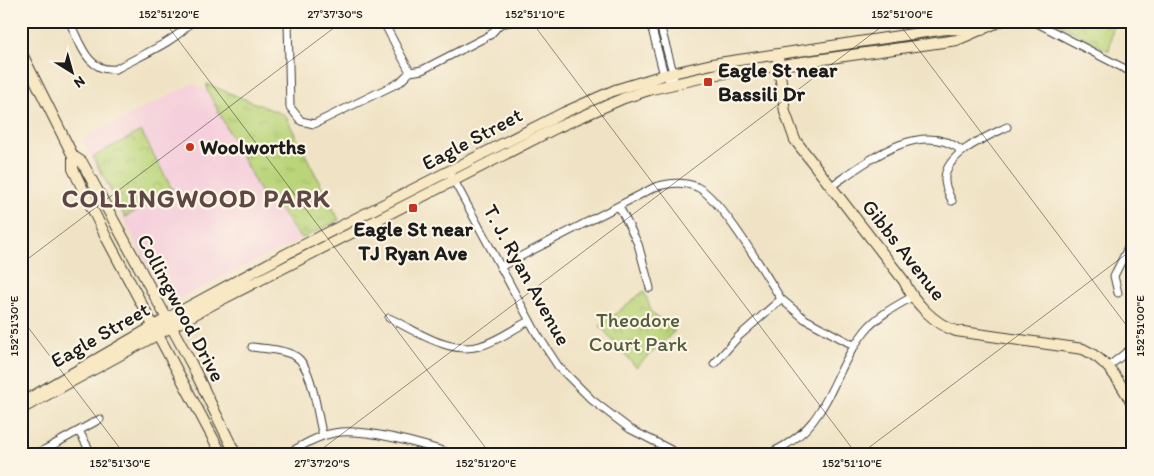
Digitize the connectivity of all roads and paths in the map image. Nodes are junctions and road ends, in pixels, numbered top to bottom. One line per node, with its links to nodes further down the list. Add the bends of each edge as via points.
1 (69, 21): 2 (street, via 91,62 107,70 116,69 180,33)
2 (191, 21)
3 (288, 21): 15 (street, via 290,107 301,121 321,123 400,82)
4 (383, 21): 15 (street)
5 (515, 21): 10 (street)
6 (652, 21): 18 (street)
7 (659, 21): 16 (street)
8 (1001, 21): 11 (street, Eagle Street)
9 (1033, 21): 17 (street)
10 (499, 23): 15 (street, via 490,35 422,70)
11 (983, 30): 13 (street, Eagle Street, via 946,29); 14 (street, Eagle Street, via 957,40)
12 (21, 52): 22 (street, Collingwood Drive)
13 (777, 54): 14 (street, Gibbs Avenue); 16 (street, Eagle Street)
14 (779, 65): 19 (street, Eagle Street); 24 (street, Gibbs Avenue, via 785,112 792,133)
15 (410, 72)
16 (675, 72): 18 (street, Eagle Street); 19 (street)
17 (1133, 73)
18 (664, 75): 19 (street); 23 (street, Eagle Street, via 586,102)
19 (673, 84): 23 (street, Eagle Street, via 624,98 588,113)
20 (1007, 127): 21 (street)
21 (962, 151): 24 (street, via 953,143 939,139 914,141 882,152); 25 (street, via 944,178)
22 (73, 156): 35 (street, Collingwood Drive, via 82,162); 36 (street, Collingwood Drive, via 73,169)
23 (452, 177): 28 (street, T. J. Ryan Avenue); 35 (street, Eagle Street)
24 (830, 187): 31 (street, Gibbs Avenue, via 904,281)
25 (952, 201)
26 (619, 206): 28 (street); 29 (street, via 638,244); 32 (street, via 666,184 687,184 697,188 717,205)
27 (1133, 238): 30 (street, via 1114,276)
28 (500, 267): 34 (street, T. J. Ryan Avenue)
29 (650, 288)
30 (1118, 293)
31 (912, 297): 37 (street, via 866,329); 41 (street, Gibbs Avenue, via 945,328 1083,350 1101,358)
32 (781, 299): 37 (street, via 805,319); 40 (street, via 738,337)
33 (389, 318): 34 (street, via 459,348 481,346)
34 (529, 321): 54 (street, T. J. Ryan Avenue, via 558,366 592,400 630,429)
35 (168, 323): 36 (street, Eagle Street); 51 (street, Collingwood Drive)
36 (155, 331): 42 (street, Eagle Street); 44 (street, Eagle Street); 50 (street, Collingwood Drive)
37 (854, 346): 55 (street, via 825,406 813,422 783,447)
38 (252, 347): 47 (street, via 287,353 300,361 307,371)
39 (1133, 347): 41 (street)
40 (714, 364)
41 (1109, 366): 43 (street, Gibbs Avenue)
42 (21, 403)
43 (1133, 405)
44 (21, 409)
45 (100, 419): 46 (street)
46 (78, 431): 48 (street); 49 (street)
47 (322, 436): 52 (street); 53 (street, via 336,432 371,434)
48 (35, 455)
49 (92, 455)
50 (222, 455)
51 (236, 455)
52 (286, 455)
53 (454, 455)
54 (681, 455)
55 (766, 455)

